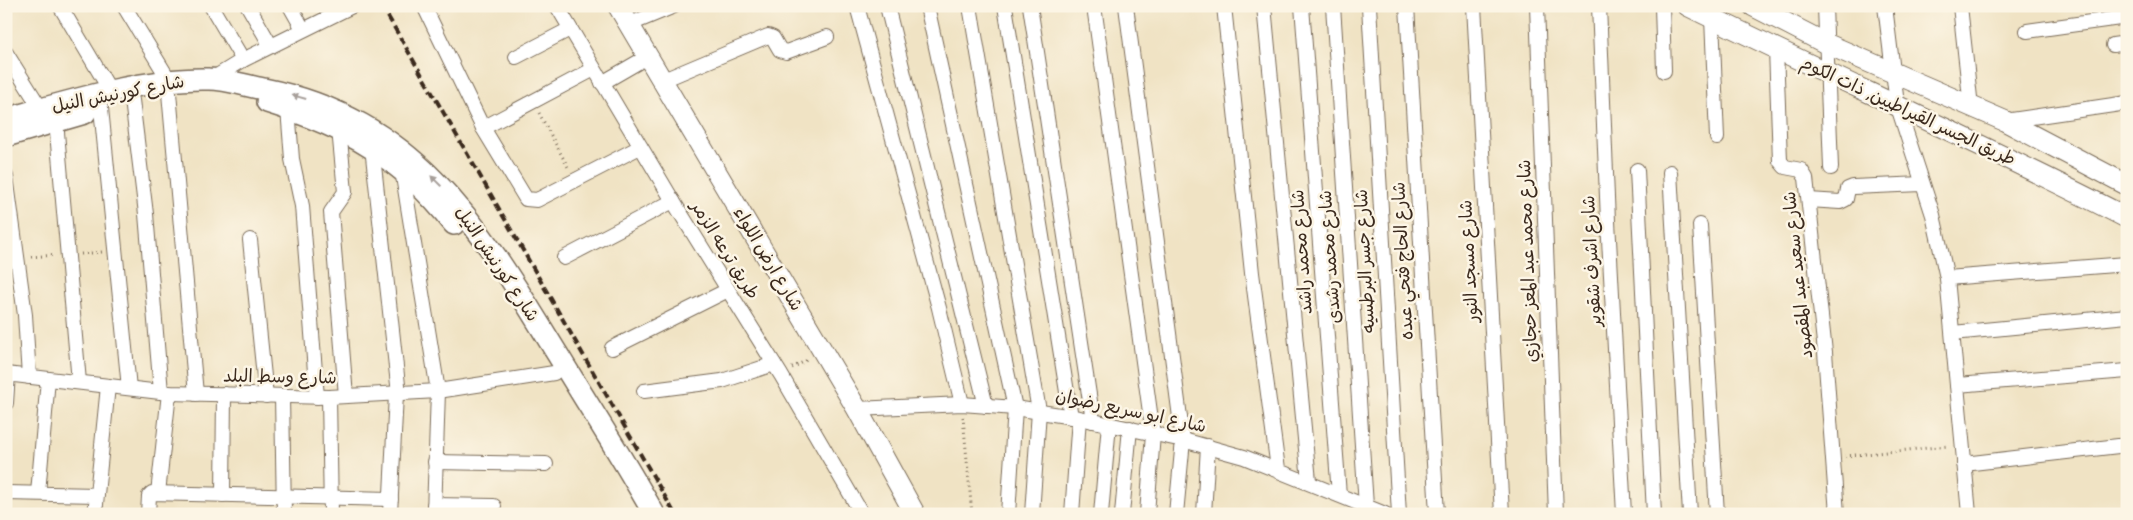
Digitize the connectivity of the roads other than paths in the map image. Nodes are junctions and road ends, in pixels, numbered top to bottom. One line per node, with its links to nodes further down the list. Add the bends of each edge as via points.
1 (60, 6): 57 (street)
2 (124, 6): 56 (street)
3 (211, 6): 48 (street)
4 (248, 6): 43 (street)
5 (290, 6): 38 (street)
6 (352, 6): 38 (street)
7 (424, 6): 67 (street)
8 (557, 6): 39 (street, طريق ترعه الزمر)
9 (618, 6): 37 (street, شارع ارض اللواء)
10 (674, 6): 37 (street)
11 (857, 6): 115 (street)
12 (887, 6): 116 (street)
13 (927, 6): 117 (street)
14 (970, 6): 119 (street)
15 (1005, 6): 120 (street)
16 (1030, 6): 120 (street)
17 (1094, 6): 123 (street)
18 (1126, 6): 124 (street)
19 (1224, 6): 130 (street, via 1252,273)
20 (1264, 6): 131 (street)
21 (1302, 6): 135 (street, شارع محمد راشد)
22 (1333, 6): 142 (street, شارع محمد رشدى)
23 (1369, 6): 162 (street, شارع جسر البرطسيه)
24 (1407, 6): 163 (street, شارع الحاج فتحي عبده)
25 (1474, 6): 164 (street, شارع مسجد النور)
26 (1537, 6): 165 (street, شارع محمد عبد المعز حجازي)
27 (1599, 6): 166 (street, شارع اشرف شقوير)
28 (1662, 6): 50 (street)
29 (1688, 6): 36 (street, طريق الجسر القيراطيين, ذات الكوم)
30 (1753, 6): 34 (street, طريق الجسر القيراطيين, ذات الكوم)
31 (1825, 6): 42 (street)
32 (1886, 6): 51 (street)
33 (1960, 6): 61 (street)
34 (1776, 12): 42 (street, طريق الجسر القيراطيين, ذات الكوم)
35 (2127, 17): 40 (street)
36 (1712, 18): 44 (street, طريق الجسر القيراطيين, ذات الكوم); 69 (street)
37 (628, 25): 47 (street, شارع ارض اللواء)
38 (303, 29): 43 (street)
39 (570, 29): 46 (street); 49 (street, طريق ترعه الزمر)
40 (2027, 31)
41 (827, 37): 54 (street, via 786,52 768,36)
42 (1827, 44): 51 (street, طريق الجسر القيراطيين, ذات الكوم); 52 (street)
43 (270, 46): 48 (street)
44 (1776, 49): 52 (street, طريق الجسر القيراطيين, ذات الكوم); 82 (street, شارع سعيد عبد المقصود, via 1780,161 1785,167 1805,173)
45 (6, 54): 63 (street)
46 (516, 57)
47 (647, 57): 54 (street, شارع ارض اللواء); 55 (street)
48 (243, 60): 53 (street)
49 (594, 69): 55 (street, طريق ترعه الزمر); 67 (street)
50 (1664, 71)
51 (1892, 72): 60 (street); 61 (street, طريق الجسر القيراطيين, ذات الكوم)
52 (1827, 74): 60 (street, طريق الجسر القيراطيين, ذات الكوم); 73 (street)
53 (212, 79): 56 (main road, شارع كورنيش النيل); 150 (main road, شارع كورنيش النيل, one-way to 53, via 501,263 436,181 388,140 331,108 288,94)
54 (661, 81): 118 (street, شارع ارض اللواء)
55 (602, 82): 71 (street, طريق ترعه الزمر)
56 (169, 87): 57 (main road, شارع كورنيش النيل); 58 (main road, شارع كورنيش النيل); 62 (main road, شارع كورنيش النيل, via 249,98); 107 (street)
57 (106, 100): 58 (main road, شارع كورنيش النيل); 63 (main road, شارع كورنيش النيل); 103 (street)
58 (132, 100): 106 (street)
59 (2127, 103): 65 (street)
60 (1897, 104): 77 (street, طريق الجسر القيراطيين, ذات الكوم); 80 (street)
61 (1971, 107): 65 (street, طريق الجسر القيراطيين, ذات الكوم)
62 (288, 109): 66 (main road, شارع كورنيش النيل); 112 (street)
63 (48, 115): 64 (main road, شارع كورنيش النيل); 68 (main road, شارع كورنيش النيل); 100 (street)
64 (6, 119)
65 (2005, 122): 72 (street, طريق الجسر القيراطيين, ذات الكوم)
66 (339, 128): 70 (main road, شارع كورنيش النيل); 113 (street, via 345,192 330,212)
67 (483, 128): 71 (street, via 528,200 537,200)
68 (6, 136)
69 (1717, 138)
70 (372, 147): 74 (main road, شارع كورنيش النيل); 109 (street)
71 (640, 147): 83 (street, طريق ترعه الزمر)
72 (2058, 148): 77 (street); 78 (street, طريق الجسر القيراطيين, ذات الكوم)
73 (1831, 168)
74 (402, 170): 96 (main road, شارع كورنيش النيل, via 461,232); 105 (street)
75 (1637, 170): 167 (street)
76 (1670, 172): 168 (street)
77 (2040, 173): 84 (street, طريق الجسر القيراطيين, ذات الكوم)
78 (2118, 175): 81 (street, طريق الجسر القيراطيين, ذات الكوم)
79 (6, 176): 98 (street, via 25,315)
80 (1922, 184): 82 (street, via 1853,187 1848,189 1846,199 1840,202); 89 (street, via 1933,215)
81 (2127, 185)
82 (1809, 200): 170 (street, شارع سعيد عبد المقصود)
83 (673, 201): 87 (street); 90 (street, طريق ترعه الزمر)
84 (2127, 218)
85 (1700, 225): 169 (street)
86 (250, 240): 110 (street)
87 (564, 258)
88 (2127, 264): 89 (street)
89 (1947, 278): 92 (street)
90 (728, 290): 93 (street); 94 (street, طريق ترعه الزمر)
91 (2127, 316): 92 (street)
92 (1953, 333): 101 (street)
93 (612, 348)
94 (777, 369): 104 (street, via 722,381); 151 (street, طريق ترعه الزمر)
95 (2127, 371): 101 (street)
96 (554, 373): 105 (street, شارع وسط البلد); 149 (main road, شارع كورنيش النيل)
97 (7, 374): 98 (street, شارع وسط البلد); 114 (street)
98 (29, 376): 99 (street, شارع وسط البلد)
99 (48, 378): 100 (street, شارع وسط البلد); 133 (street)
100 (79, 382): 102 (street, شارع وسط البلد)
101 (1957, 385): 129 (street)
102 (108, 386): 103 (street, شارع وسط البلد); 136 (street)
103 (129, 388): 106 (street, شارع وسط البلد)
104 (644, 390)
105 (438, 392): 109 (street, شارع وسط البلد); 127 (street)
106 (165, 393): 107 (street, شارع وسط البلد); 134 (street)
107 (196, 394): 108 (street, شارع وسط البلد)
108 (224, 394): 110 (street, شارع وسط البلد); 137 (street)
109 (398, 394): 113 (street, شارع وسط البلد); 140 (street)
110 (266, 396): 111 (street, شارع وسط البلد)
111 (282, 396): 112 (street, شارع وسط البلد); 138 (street)
112 (323, 396): 113 (street, شارع وسط البلد); 139 (street)
113 (346, 396)
114 (6, 403)
115 (962, 404): 116 (street, شارع ابو سريع رضوان); 118 (street, شارع ابو سريع رضوان)
116 (986, 406): 117 (street, شارع ابو سريع رضوان)
117 (1015, 408): 119 (street, شارع ابو سريع رضوان); 153 (street)
118 (856, 409): 152 (street, شارع ارض اللواء)
119 (1039, 411): 120 (street, شارع ابو سريع رضوان); 154 (street)
120 (1081, 419): 121 (street, شارع ابو سريع رضوان); 155 (street)
121 (1109, 424): 122 (street, شارع ابو سريع رضوان); 156 (street)
122 (1130, 428): 123 (street, شارع ابو سريع رضوان); 157 (street)
123 (1153, 434): 124 (street, شارع ابو سريع رضوان); 158 (street)
124 (1183, 440): 126 (street, شارع ابو سريع رضوان); 159 (street)
125 (2127, 445): 129 (street)
126 (1208, 446): 130 (street, شارع ابو سريع رضوان); 160 (street)
127 (435, 462): 128 (street); 143 (street)
128 (546, 464)
129 (1964, 464): 171 (street)
130 (1278, 469): 131 (street, شارع ابو سريع رضوان)
131 (1309, 482): 135 (street, شارع ابو سريع رضوان)
132 (6, 492): 133 (street)
133 (38, 493): 136 (street)
134 (158, 494): 137 (street); 145 (street, via 149,495)
135 (1339, 494): 142 (street, شارع ابو سريع رضوان)
136 (97, 495): 144 (street)
137 (223, 495): 138 (street)
138 (283, 496): 139 (street); 146 (street)
139 (330, 498): 140 (street); 147 (street)
140 (391, 499): 148 (street)
141 (494, 506): 143 (street)
142 (1366, 506): 161 (street, شارع ابو سريع رضوان)
143 (434, 509)
144 (95, 514)
145 (148, 514)
146 (284, 514)
147 (331, 514)
148 (390, 514)
149 (637, 514)
150 (654, 514)
151 (862, 514)
152 (914, 514)
153 (1008, 514)
154 (1032, 514)
155 (1072, 514)
156 (1101, 514)
157 (1122, 514)
158 (1147, 514)
159 (1176, 514)
160 (1204, 514)
161 (1385, 514)
162 (1398, 514)
163 (1437, 514)
164 (1502, 514)
165 (1556, 514)
166 (1624, 514)
167 (1654, 514)
168 (1690, 514)
169 (1717, 514)
170 (1837, 514)
171 (1970, 514)

